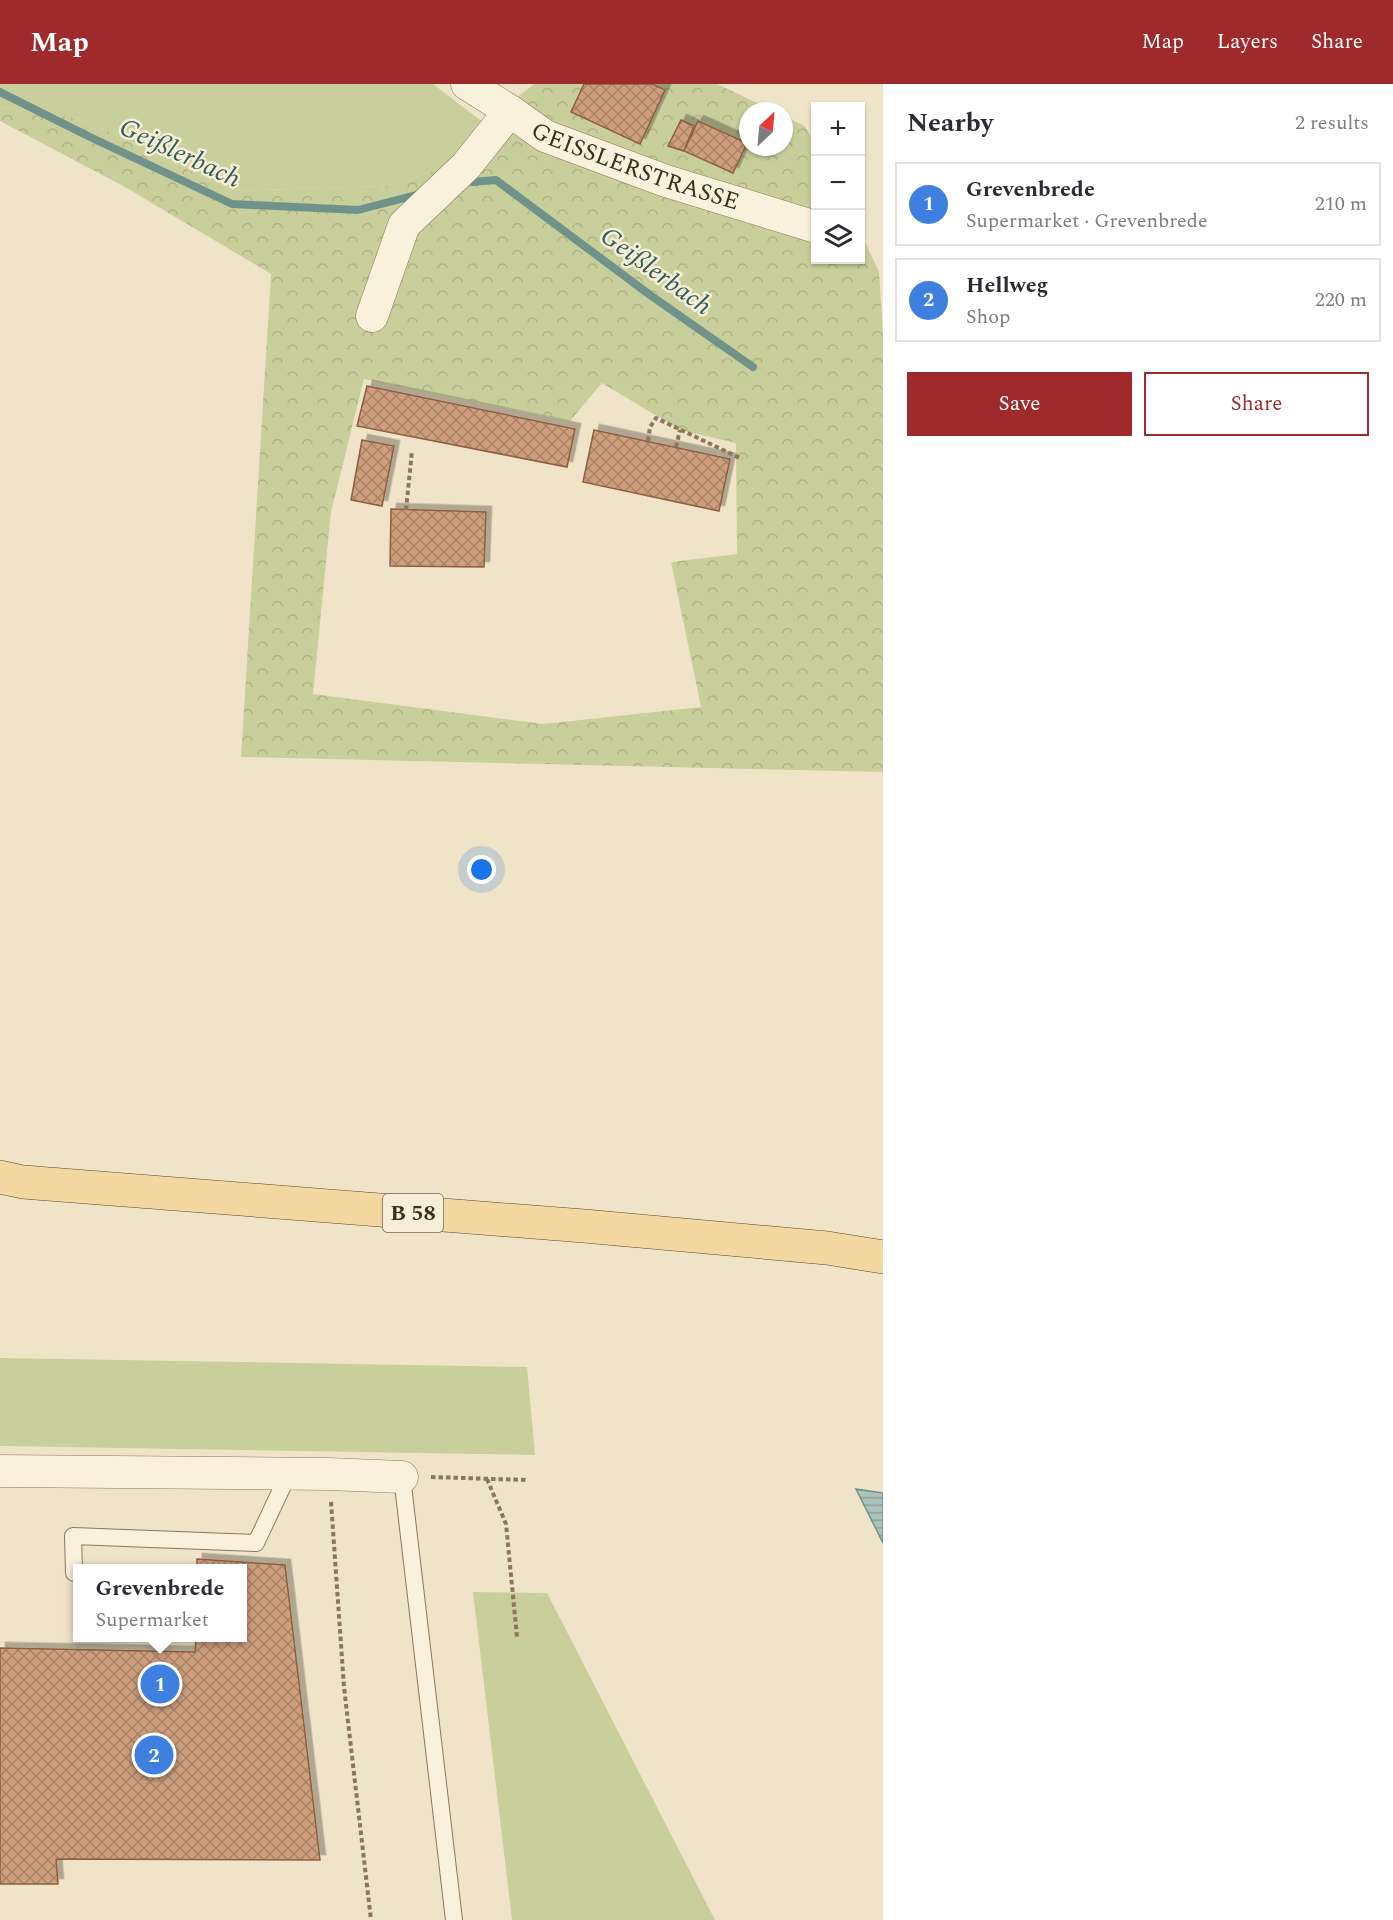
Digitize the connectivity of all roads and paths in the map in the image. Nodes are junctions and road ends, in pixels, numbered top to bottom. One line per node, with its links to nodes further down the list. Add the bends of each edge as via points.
1 (467, 84): 2 (street, GEISSLERSTRASSE)
2 (510, 111): 3 (street, GEISSLERSTRASSE, via 545,136 666,181); 4 (street, via 466,166 404,225)
3 (811, 225)
4 (372, 316)
5 (680, 430): 6 (path, via 656,418); 7 (path); 9 (path)
6 (648, 441)
7 (676, 447)
8 (412, 451): 10 (path)
9 (742, 459)
10 (406, 510)
11 (8, 1177): 12 (main road, B 58, via 827,1248)
12 (883, 1257)
13 (0, 1471): 15 (street)
14 (329, 1474): 15 (street); 16 (street); 21 (path, via 344,1688)
15 (288, 1475): 19 (lane, via 256,1543 73,1536)
16 (402, 1477): 17 (path); 22 (lane)
17 (487, 1479): 18 (path); 20 (path, via 506,1524)
18 (526, 1480)
19 (74, 1564)
20 (517, 1637)
21 (371, 1920)
22 (454, 1920)

